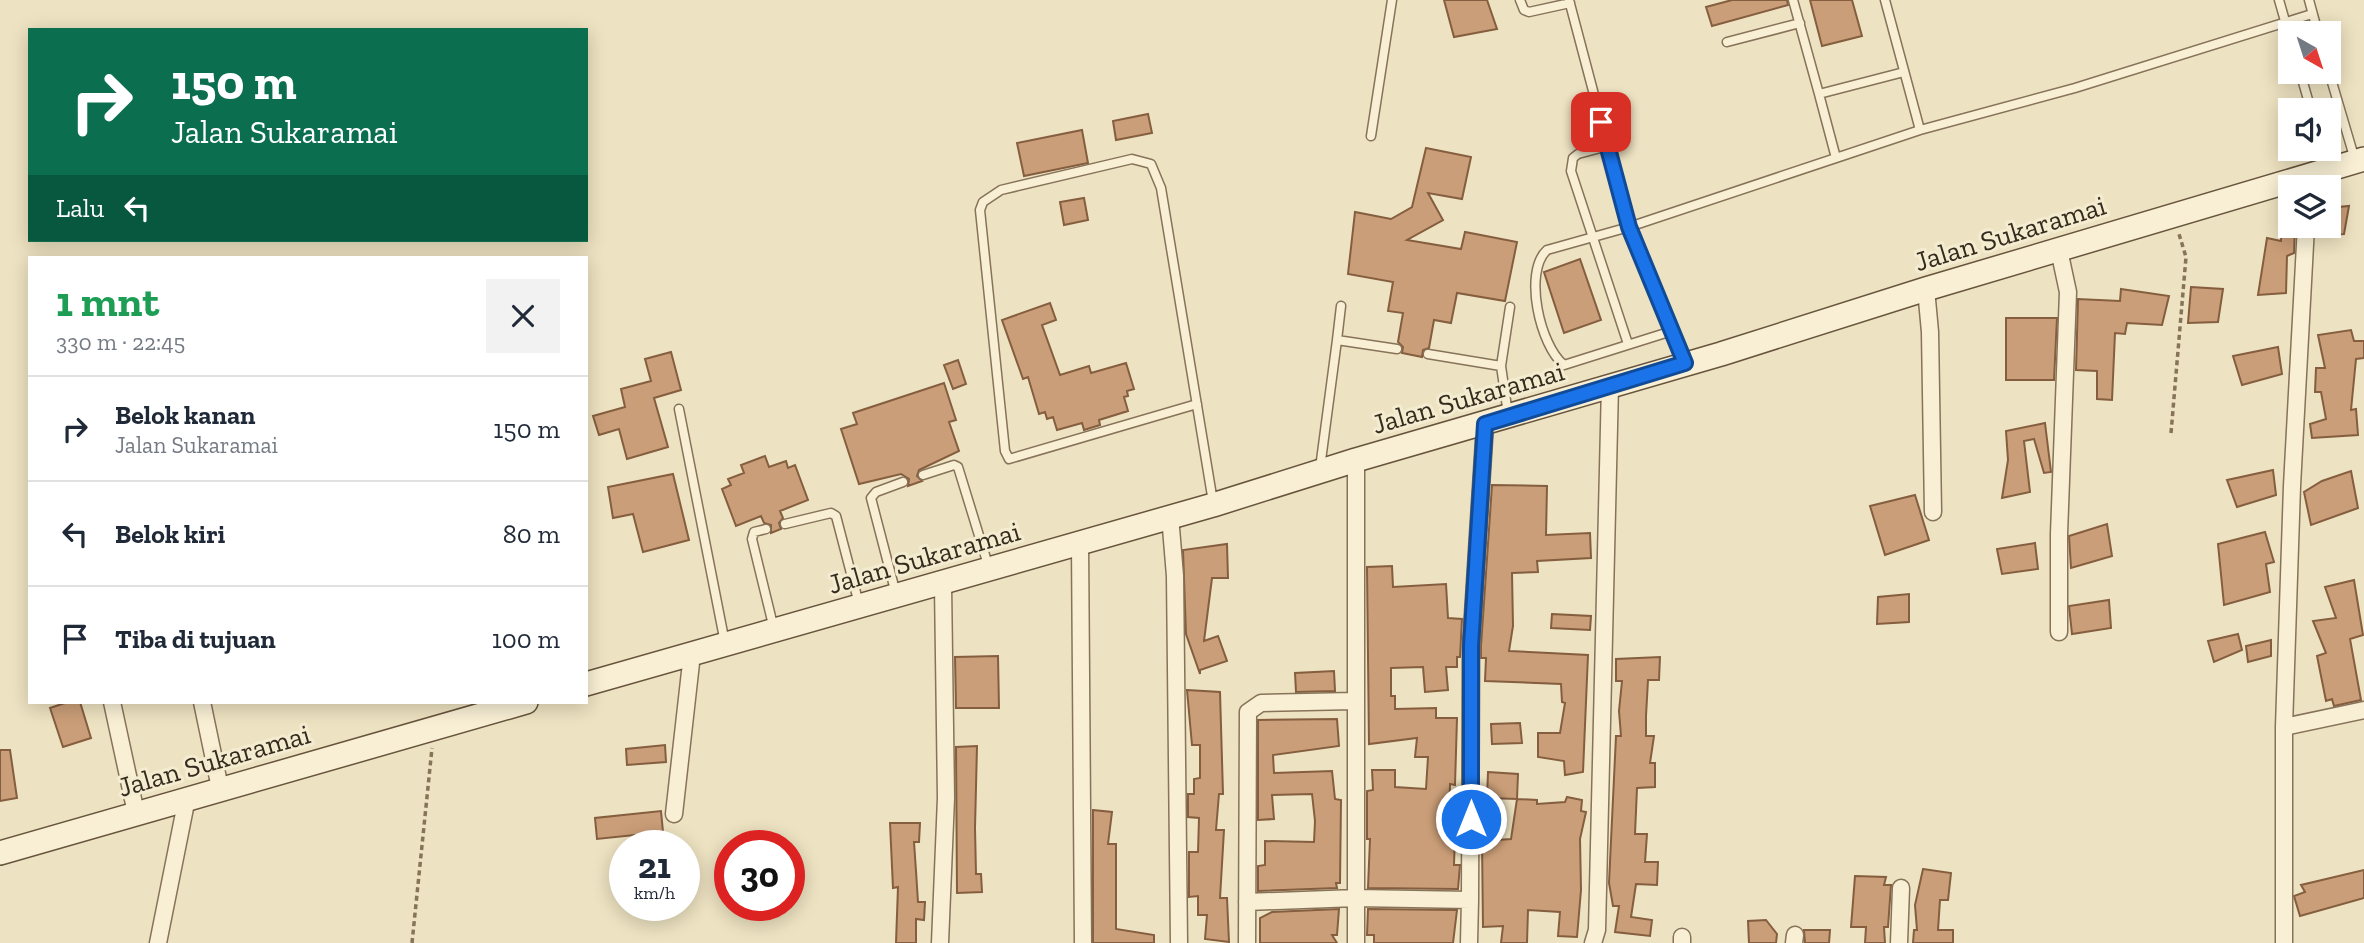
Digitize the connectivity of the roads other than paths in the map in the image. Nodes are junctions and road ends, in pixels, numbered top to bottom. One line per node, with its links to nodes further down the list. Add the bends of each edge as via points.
1 (1392, 0): 19 (lane)
2 (1520, 0): 7 (lane, via 1530,12)
3 (1793, 0): 12 (lane)
4 (1885, 0): 15 (lane)
5 (2279, 0): 9 (lane)
6 (2309, 0): 8 (lane)
7 (1569, 1): 20 (lane)
8 (2312, 15): 10 (lane); 11 (lane)
9 (2285, 21)
10 (2289, 21)
11 (2314, 21)
12 (1800, 23): 14 (lane); 17 (lane)
13 (2278, 24): 18 (lane, via 2075,88)
14 (1727, 42)
15 (1904, 72): 17 (lane); 18 (lane)
16 (2333, 84): 22 (lane)
17 (1819, 94): 21 (lane)
18 (1920, 130): 21 (lane)
19 (1371, 136)
20 (1608, 146): 24 (lane); 25 (lane, via 1578,154 1571,163)
21 (1836, 158): 24 (lane)
22 (2360, 160): 23 (street, Jalan Sukaramai)
23 (2317, 170): 27 (street, Jalan Sukaramai)
24 (1629, 227): 25 (lane); 31 (lane)
25 (1593, 235): 33 (lane); 33 (lane, via 1541,256 1535,280 1538,314 1553,354 1564,365)
26 (2305, 238): 67 (street)
27 (2059, 250): 28 (street, Jalan Sukaramai); 58 (street, via 2068,292)
28 (1926, 289): 36 (street, Jalan Sukaramai); 48 (street)
29 (1340, 306): 32 (lane)
30 (1510, 307): 37 (lane)
31 (1672, 331): 33 (lane); 36 (lane)
32 (1336, 340): 34 (lane); 44 (lane)
33 (1628, 344)
34 (1397, 349)
35 (1428, 354): 37 (lane)
36 (1685, 363): 38 (street, Jalan Sukaramai)
37 (1502, 366): 41 (lane)
38 (1610, 386): 41 (street, Jalan Sukaramai); 84 (street, via 1597,930)
39 (1197, 404): 39 (lane, via 1161,188 1151,164 1132,159 1014,186 983,202 980,210 1009,459); 47 (lane)
40 (679, 409): 59 (lane)
41 (1509, 416): 42 (street, Jalan Sukaramai)
42 (1485, 424): 43 (street, Jalan Sukaramai); 75 (street, via 1471,659)
43 (1356, 460): 44 (street, Jalan Sukaramai); 62 (street)
44 (1319, 471): 47 (street, Jalan Sukaramai)
45 (923, 475): 53 (lane, via 958,467)
46 (903, 482): 55 (lane, via 871,498)
47 (1213, 505): 49 (street, Jalan Sukaramai)
48 (1933, 512)
49 (1170, 516): 52 (street, Jalan Sukaramai); 80 (street, via 1175,576)
50 (785, 524): 56 (lane, via 831,513 836,516)
51 (766, 529): 57 (lane, via 754,532 752,539)
52 (1080, 543): 53 (street, Jalan Sukaramai); 79 (street)
53 (989, 568): 54 (street, Jalan Sukaramai)
54 (943, 585): 55 (street, Jalan Sukaramai); 78 (street, via 946,798)
55 (896, 597): 56 (street, Jalan Sukaramai)
56 (860, 607): 57 (street, Jalan Sukaramai)
57 (775, 632): 59 (street, Jalan Sukaramai)
58 (2059, 632)
59 (726, 646): 60 (street, Jalan Sukaramai)
60 (692, 654): 61 (street, Jalan Sukaramai); 71 (street)
61 (588, 683)
62 (1354, 701): 74 (street); 76 (street, via 1261,703 1248,712)
63 (112, 704): 70 (street)
64 (202, 704): 68 (street)
65 (519, 704): 68 (street, Jalan Sukaramai)
66 (2364, 710): 67 (street)
67 (2284, 727): 86 (street)
68 (220, 788): 69 (street, Jalan Sukaramai)
69 (186, 804): 70 (street, Jalan Sukaramai); 77 (street)
70 (136, 813): 72 (street, Jalan Sukaramai)
71 (674, 814)
72 (0, 853)
73 (1901, 888): 85 (street)
74 (1356, 898): 75 (street); 76 (street); 82 (street)
75 (1470, 900): 83 (street)
76 (1247, 902): 81 (street)
77 (158, 943)
78 (940, 943)
79 (1083, 943)
80 (1179, 943)
81 (1247, 943)
82 (1356, 943)
83 (1469, 943)
84 (1593, 943)
85 (1899, 943)
86 (2284, 943)

